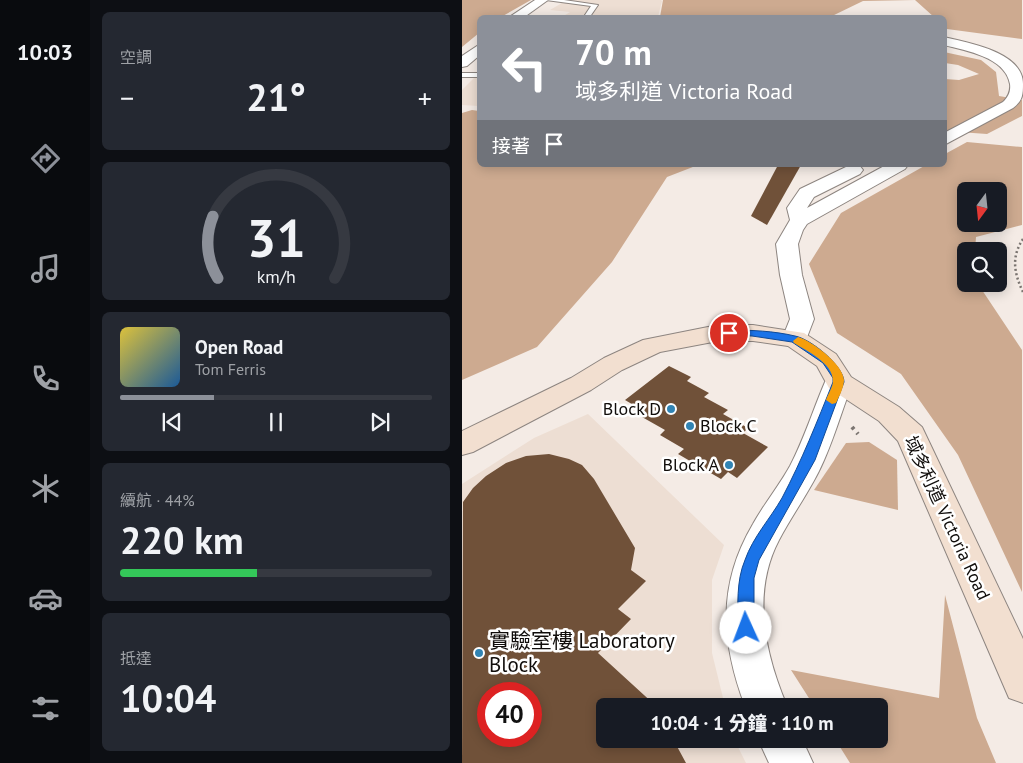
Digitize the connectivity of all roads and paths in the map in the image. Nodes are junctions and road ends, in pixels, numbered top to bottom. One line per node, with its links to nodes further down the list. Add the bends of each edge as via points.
1 (543, 0): 5 (street)
2 (549, 0): 3 (lane)
3 (553, 0): 4 (lane)
4 (570, 1): 6 (lane, via 595,5)
5 (519, 15)
6 (588, 15)
7 (947, 42): 12 (street, via 997,58 1008,68)
8 (477, 50): 9 (street)
9 (462, 63)
10 (462, 75): 11 (lane)
11 (477, 75)
12 (1020, 90): 13 (street, via 1004,107)
13 (947, 138)
14 (859, 167): 16 (street, via 802,198 797,208)
15 (895, 167): 16 (street)
16 (800, 220): 19 (street, via 787,244 802,319)
17 (1022, 239): 18 (path, via 1013,260 1016,280)
18 (1022, 292)
19 (795, 339): 20 (main road, 域多利道 Victoria Road, via 827,360); 21 (main road, 域多利道 Victoria Road, via 752,333 718,333 652,346)
20 (839, 382): 22 (main road, 域多利道 Victoria Road, via 889,414 911,435); 23 (street, via 813,450 793,491 760,543 747,578 749,655)
21 (462, 444)
22 (1022, 684)
23 (763, 698)
24 (784, 748): 25 (street)
25 (791, 763)

